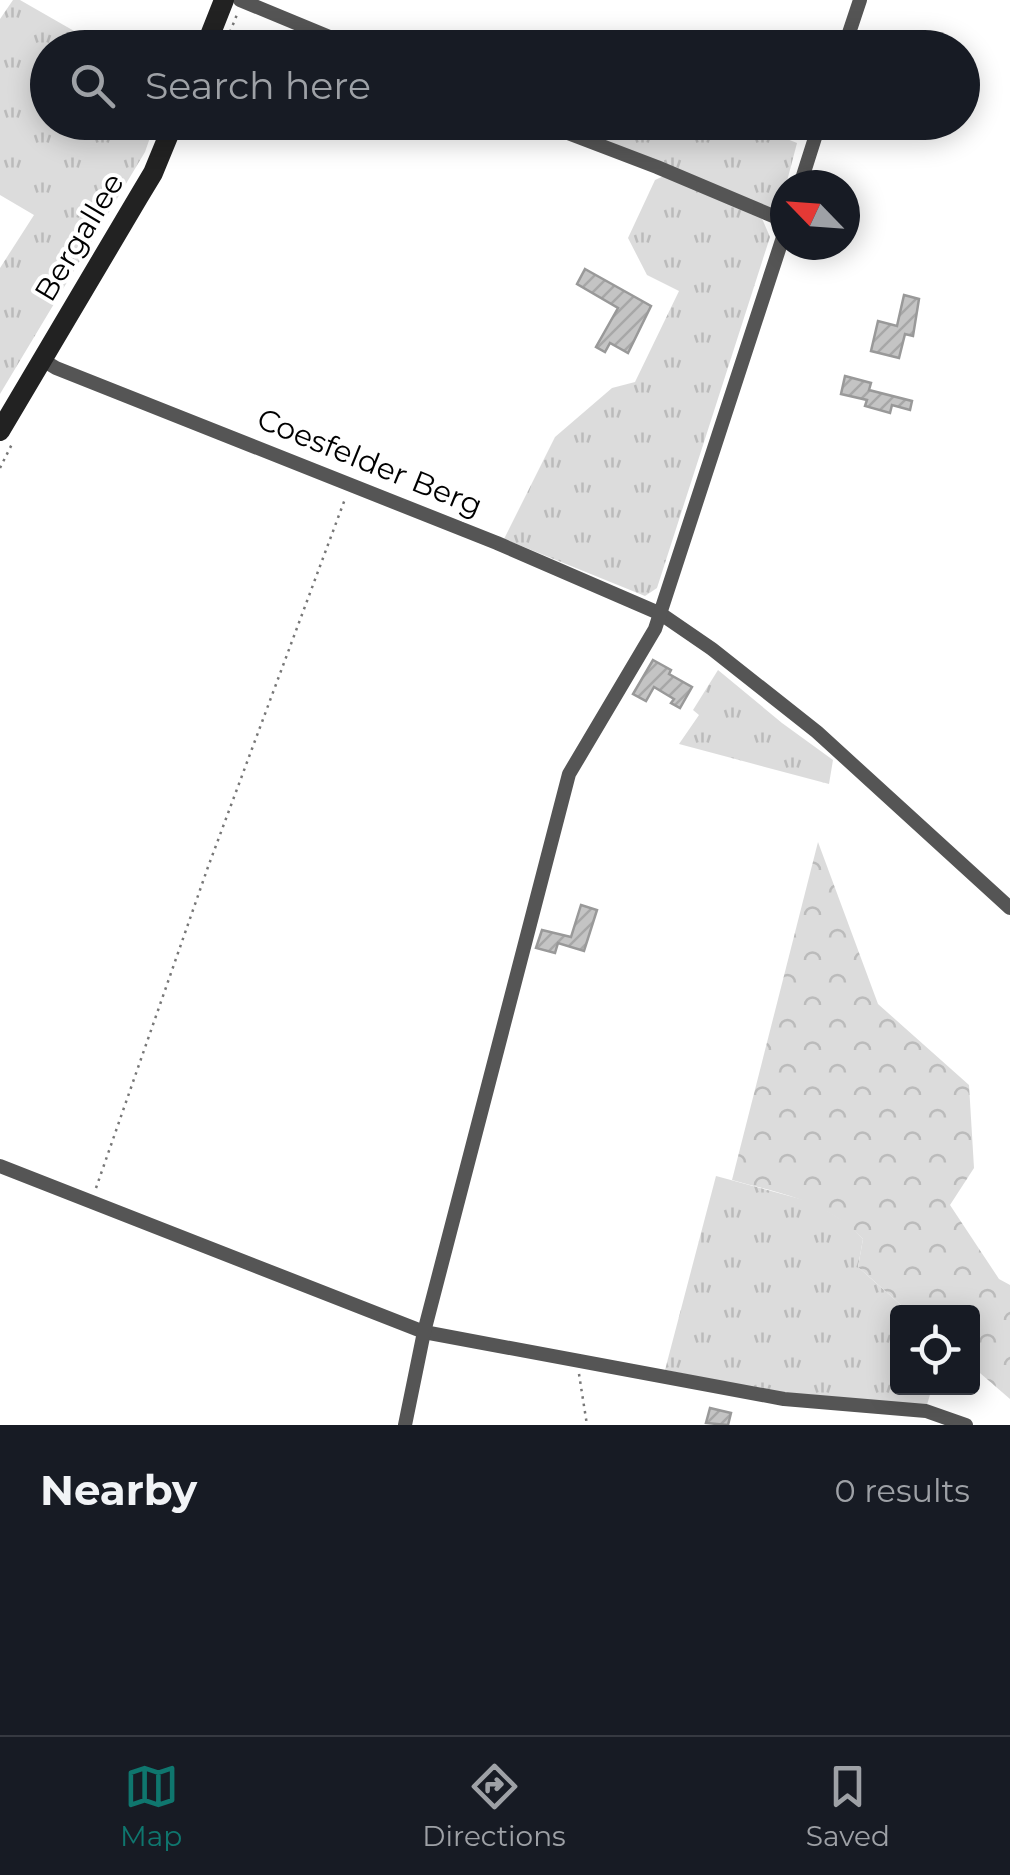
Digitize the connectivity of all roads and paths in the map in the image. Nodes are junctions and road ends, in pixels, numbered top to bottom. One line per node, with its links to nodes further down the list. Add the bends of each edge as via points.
1 (224, 0): 4 (street)
2 (241, 0): 5 (path); 6 (street)
3 (860, 0): 7 (street)
4 (212, 30)
5 (231, 30)
6 (313, 30)
7 (850, 30)
8 (165, 140): 14 (street, Bergallee)
9 (587, 140): 12 (street)
10 (814, 140): 11 (street)
11 (805, 170)
12 (770, 215)
13 (776, 260): 17 (street)
14 (48, 363): 15 (street, Bergallee); 16 (street, Coesfelder Berg)
15 (0, 431)
16 (351, 484): 17 (street, Coesfelder Berg); 20 (path)
17 (661, 614): 18 (street, Coesfelder Berg, via 817,732); 21 (street, via 569,774)
18 (1010, 908)
19 (0, 1166): 20 (street)
20 (91, 1202): 21 (street)
21 (424, 1332): 22 (street); 23 (street)
22 (578, 1362): 24 (path); 25 (street, via 784,1398 926,1411)
23 (405, 1425)
24 (587, 1425)
25 (966, 1425)

